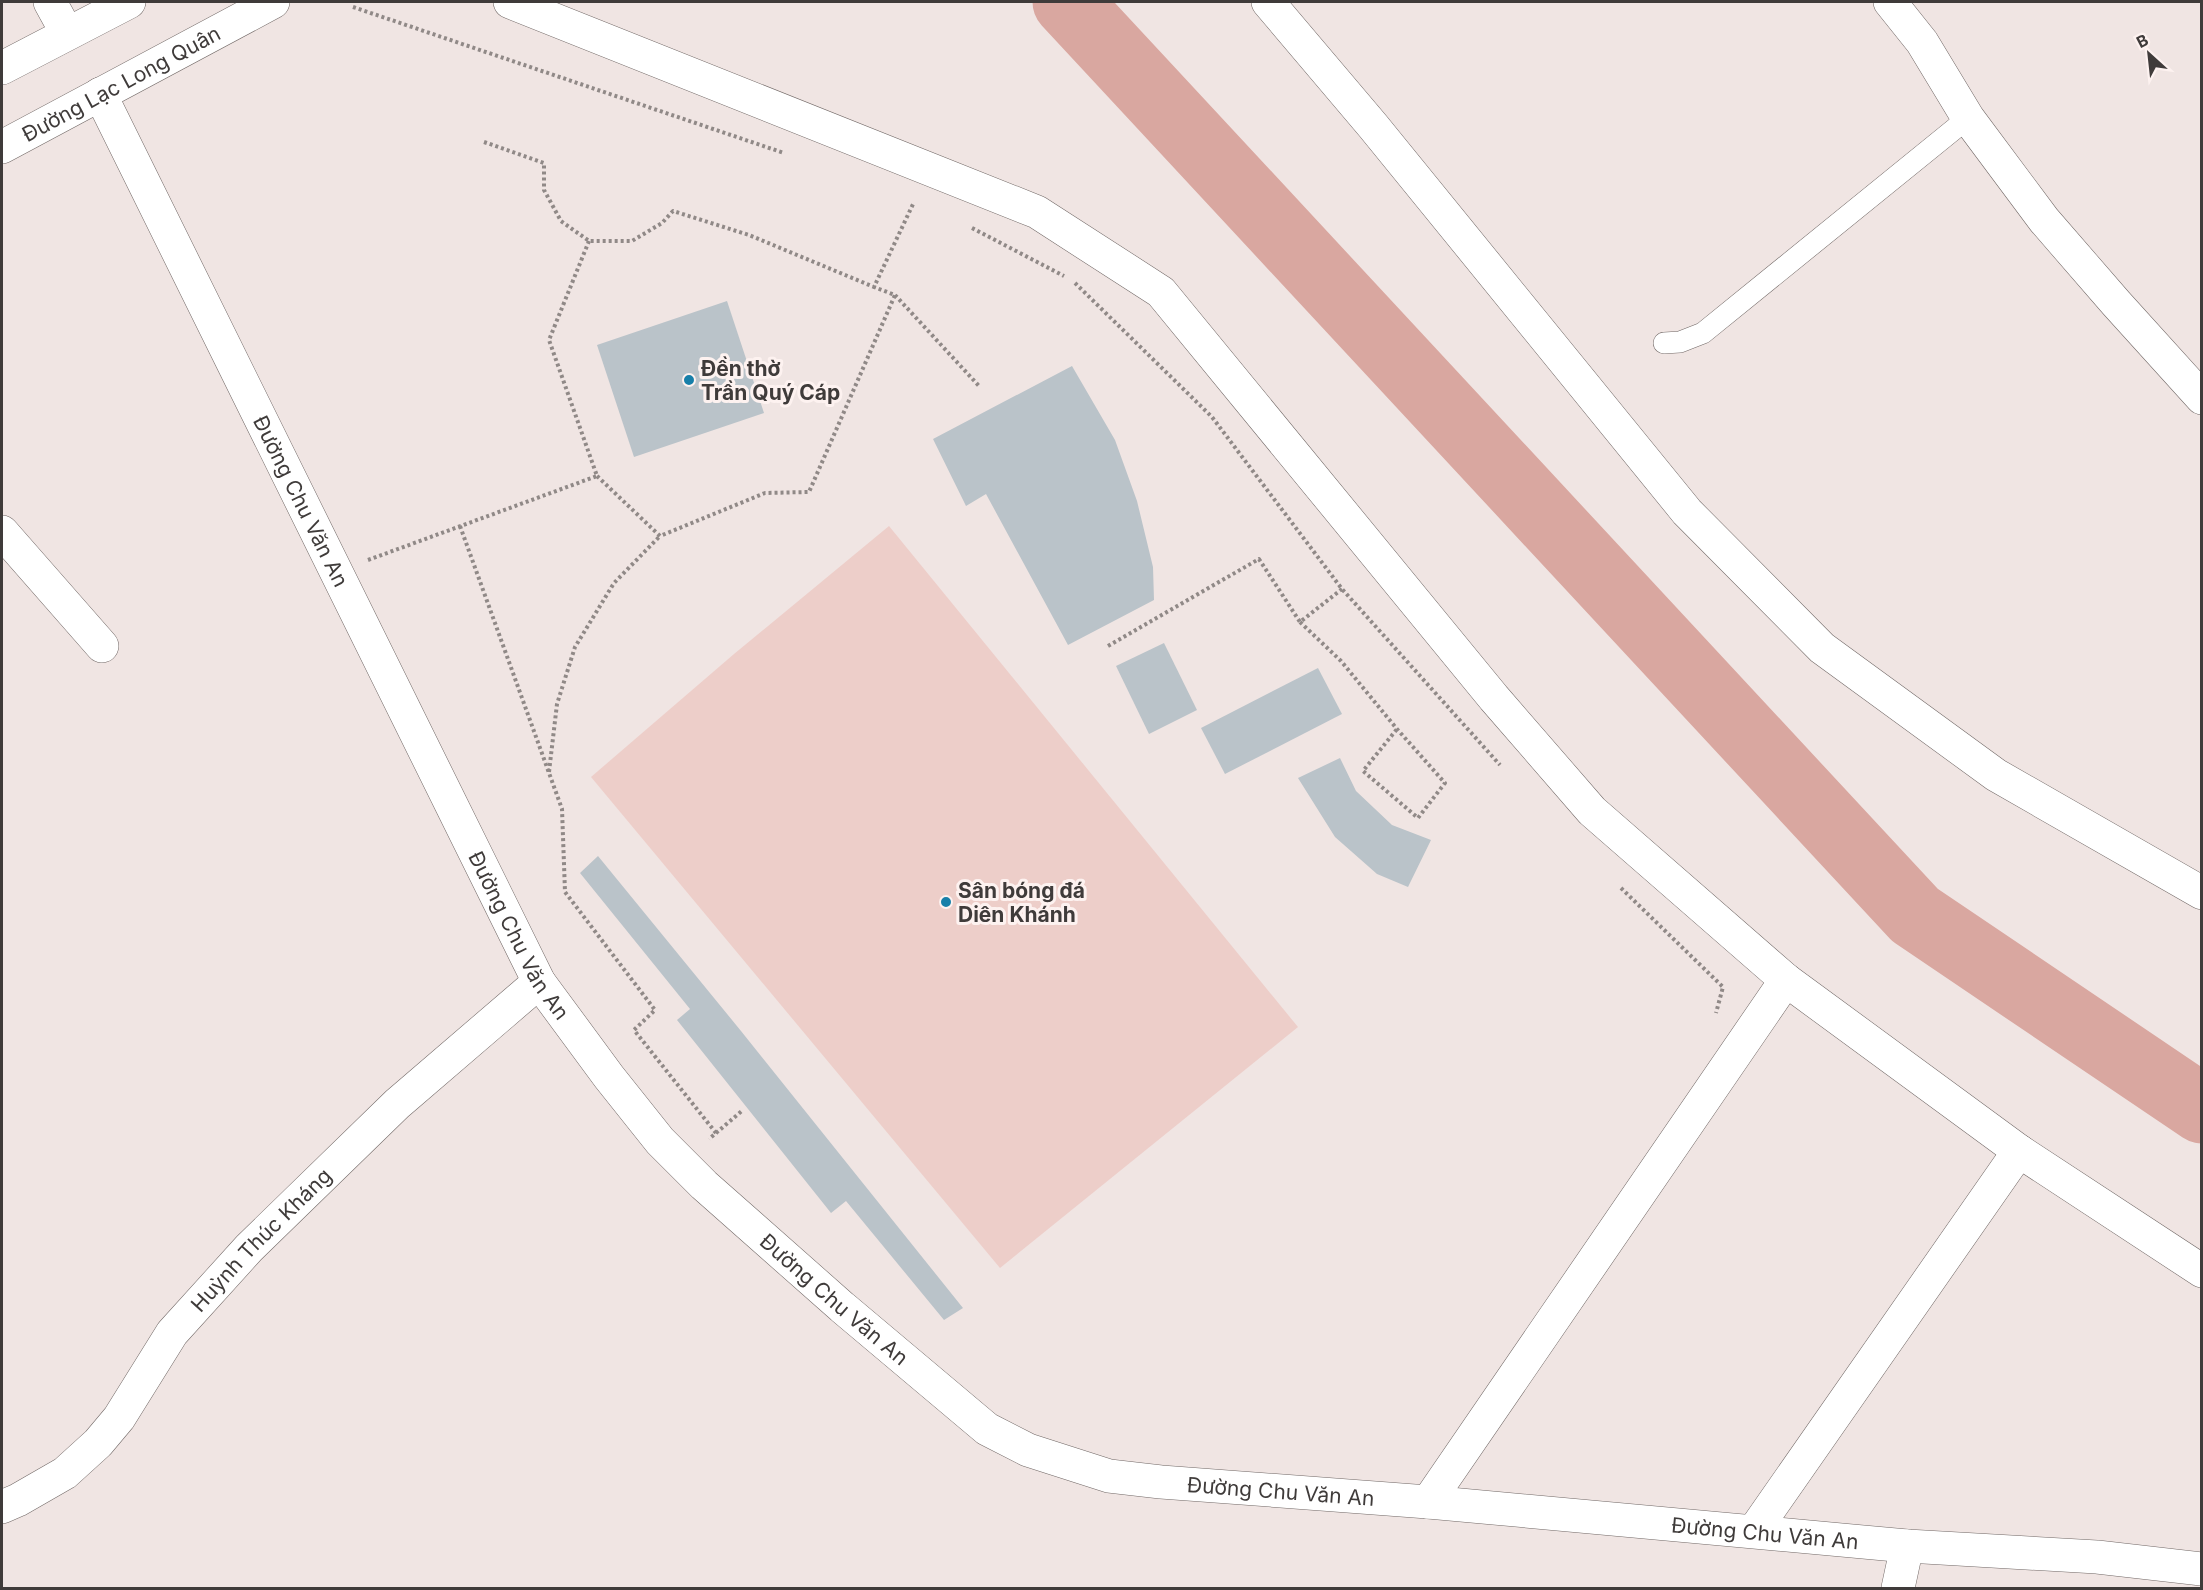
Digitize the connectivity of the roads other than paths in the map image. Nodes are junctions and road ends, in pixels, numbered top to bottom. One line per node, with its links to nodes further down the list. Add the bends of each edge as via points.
1 (50, 2): 7 (street)
2 (129, 2): 7 (street)
3 (273, 2): 9 (street, Đường Lạc Long Quân)
4 (510, 2): 17 (street, via 1037,212 1161,292 1494,698 1592,811)
5 (1268, 2): 16 (street, via 1687,512 1822,648 1996,775)
6 (1890, 2): 10 (street, via 1922,42)
7 (67, 33): 8 (street)
8 (2, 68)
9 (100, 94): 11 (street, Đường Lạc Long Quân); 18 (street, Đường Chu Văn An)
10 (1968, 118): 12 (lane, via 1703,333); 13 (street, via 2044,220)
11 (2, 147)
12 (1665, 343)
13 (2202, 398)
14 (2, 532): 15 (street)
15 (102, 646)
16 (2202, 893)
17 (1786, 980): 19 (street); 21 (street)
18 (539, 982): 21 (street, Đường Chu Văn An, via 660,1141 704,1185 987,1429 1028,1450 1109,1476 1255,1491); 22 (street, Huỳnh Thúc Kháng, via 397,1104 225,1273 172,1333 119,1418 98,1443 65,1473)
19 (2019, 1151): 20 (street); 23 (street)
20 (2202, 1271)
21 (1428, 1502): 23 (street, Đường Chu Văn An)
22 (2, 1506)
23 (1754, 1531): 24 (street, Đường Chu Văn An)
24 (1907, 1546): 25 (street, Đường Chu Văn An, via 2097,1557); 26 (street)
25 (2202, 1569)
26 (1898, 1588)

